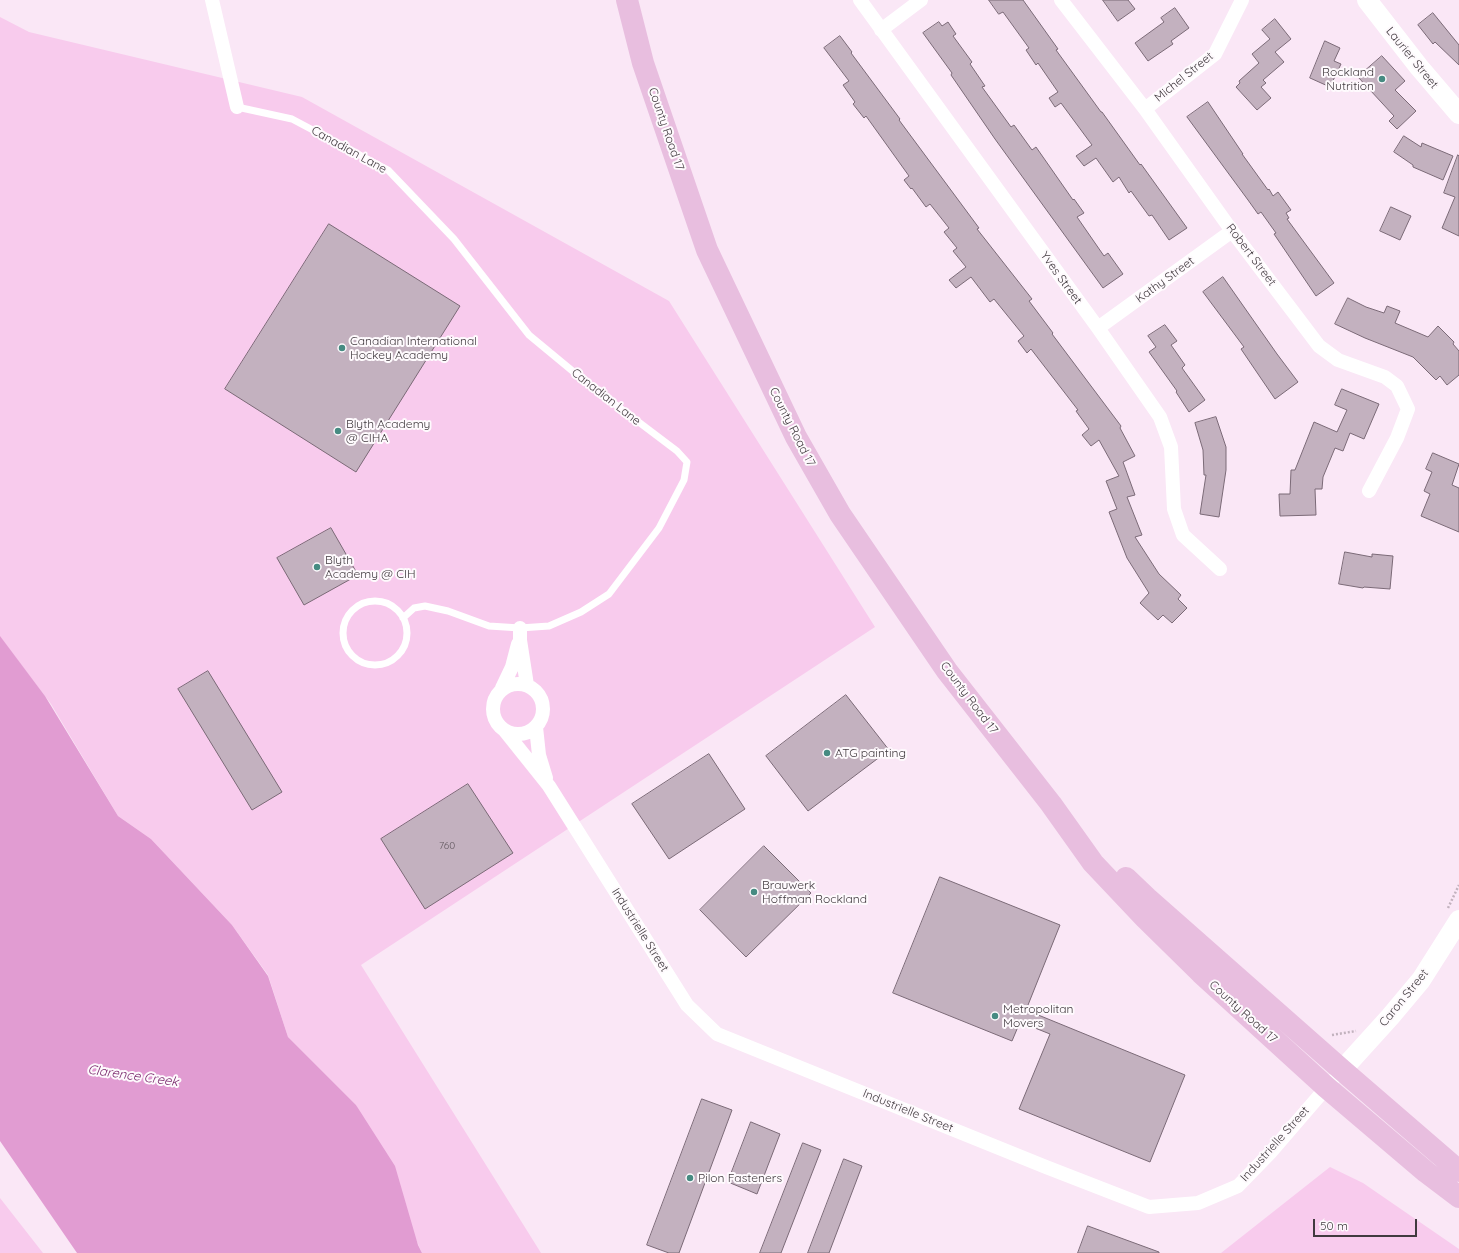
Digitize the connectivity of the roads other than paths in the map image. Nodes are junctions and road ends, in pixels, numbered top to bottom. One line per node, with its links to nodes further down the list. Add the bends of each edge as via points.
1 (212, 0): 9 (street)
2 (627, 0): 23 (main road, County Road 17, via 643,63 707,250 796,437 840,514 947,671)
3 (860, 0): 8 (street, Yves Street)
4 (921, 0): 8 (street)
5 (1061, 0): 10 (street, Robert Street)
6 (1242, 0): 10 (street, Michel Street, via 1215,54)
7 (1367, 0): 11 (street, Laurier Street)
8 (881, 30): 13 (street, Yves Street)
9 (237, 107): 17 (lane, Canadian Lane, via 292,119 388,170 454,238 528,334 587,383 677,451 687,462 684,480 659,528 609,594 581,612)
10 (1145, 109): 12 (street, Robert Street)
11 (1459, 114)
12 (1232, 231): 13 (street, Kathy Street); 14 (street, Robert Street, via 1319,346 1338,360 1385,377 1397,386 1408,409 1397,438)
13 (1098, 328): 15 (street, Yves Street, via 1160,417 1171,447 1174,509 1183,535)
14 (1369, 491)
15 (1220, 569)
16 (403, 618): 16 (lane, via 389,604 369,602 360,605 346,620 344,634 347,649 364,663 386,663 402,650 407,628); 17 (lane, Canadian Lane, via 414,608 425,606 448,610 489,626)
17 (520, 634): 18 (street); 19 (street, Industrielle Street, via 512,667)
18 (527, 685): 19 (street, via 518,683); 20 (street, Industrielle Street, via 537,692 543,703 541,720)
19 (502, 688): 21 (street, Industrielle Street, via 496,694 492,710 498,726)
20 (536, 727): 21 (street, via 521,734); 22 (street, Industrielle Street, via 539,755)
21 (505, 731): 22 (street, Industrielle Street)
22 (549, 786): 26 (street, Industrielle Street, via 687,1005 717,1034 1046,1168 1149,1207 1198,1203 1238,1186)
23 (1051, 804): 25 (main road, County Road 17, via 1147,898); 26 (main road, County Road 17, via 1093,862 1145,918 1201,974)
24 (1452, 916): 25 (street, Caron Street, via 1421,980)
25 (1342, 1070): 26 (street, Industrielle Street); 27 (main road, County Road 17)
26 (1326, 1087): 28 (main road, County Road 17)
27 (1459, 1171)
28 (1459, 1197)

